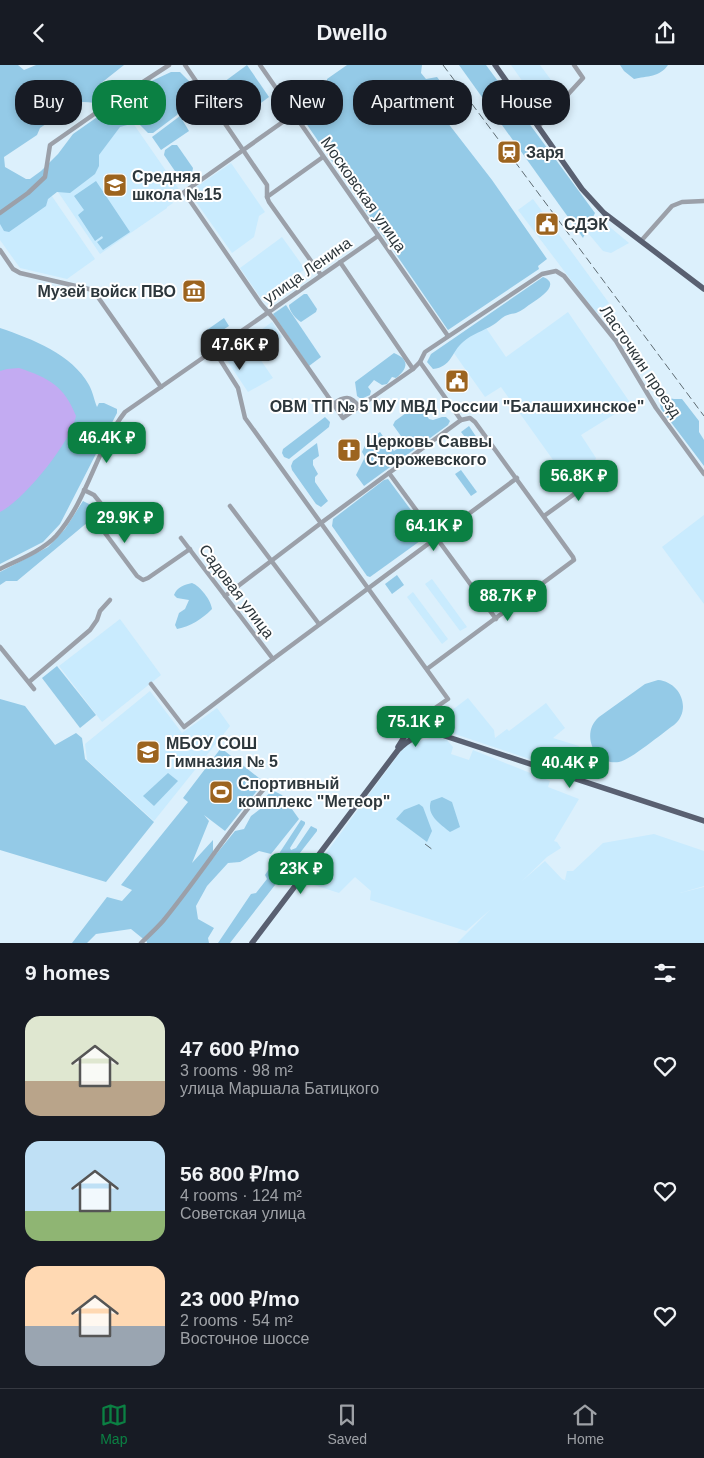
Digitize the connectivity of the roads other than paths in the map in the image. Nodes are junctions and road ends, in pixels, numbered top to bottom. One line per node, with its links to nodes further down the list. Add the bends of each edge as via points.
1 (169, 65): 14 (street, via 50,145 45,177)
2 (185, 65): 10 (street)
3 (260, 65): 6 (street, Московская улица)
4 (495, 65): 9 (main road)
5 (574, 65): 9 (street, via 583,78)
6 (271, 81)
7 (279, 125): 10 (street)
8 (301, 125): 11 (street, Московская улица)
9 (538, 127): 16 (main road, via 586,194 604,213)
10 (243, 150): 12 (street, via 267,185); 21 (street, via 184,194)
11 (323, 157): 12 (street); 15 (street, Московская улица)
12 (267, 197): 19 (street)
13 (704, 201): 16 (street, via 672,206)
14 (0, 213)
15 (378, 236): 18 (street, улица Ленина); 22 (street, Московская улица)
16 (640, 241): 20 (main road)
17 (0, 250): 26 (street, via 13,269 20,273 93,290)
18 (340, 263): 19 (street, улица Ленина); 25 (street)
19 (321, 275): 21 (street, улица Ленина)
20 (704, 289)
21 (268, 312): 23 (street, улица Ленина); 27 (street)
22 (448, 337): 24 (street, via 425,352); 32 (street, Ласточкин проезд, via 542,274 556,271 564,276 612,335 656,409)
23 (214, 350): 26 (street, улица Ленина); 37 (street, via 238,388 245,418)
24 (420, 362): 25 (street); 29 (street)
25 (412, 369): 28 (street)
26 (161, 387): 34 (street, улица Ленина, via 125,412)
27 (333, 404): 28 (street, via 348,397); 28 (street, via 343,419)
28 (359, 407)
29 (461, 420): 31 (street); 33 (street, via 470,418 475,422)
30 (596, 469): 36 (street, via 572,495)
31 (388, 473): 37 (street); 38 (street)
32 (704, 474)
33 (517, 478): 36 (street); 38 (street)
34 (84, 490): 40 (street, via 94,495 111,516 105,533 143,580); 42 (street, улица Ленина, via 56,536)
35 (230, 506): 41 (street)
36 (544, 516): 46 (street, via 574,560)
37 (321, 523): 41 (street); 43 (street)
38 (436, 537): 43 (street); 46 (street)
39 (181, 538): 40 (street, Садовая улица)
40 (190, 549): 44 (street, Садовая улица)
41 (271, 560): 44 (street); 47 (street)
42 (0, 569)
43 (368, 588): 47 (street); 50 (street)
44 (225, 596): 49 (street, Садовая улица)
45 (110, 600): 51 (street, via 90,629)
46 (496, 619): 50 (street)
47 (320, 624): 49 (street)
48 (0, 647): 51 (street)
49 (273, 659): 52 (street, via 184,727)
50 (427, 669): 54 (street, via 448,699)
51 (29, 682): 53 (street)
52 (151, 684)
53 (34, 689)
54 (416, 725): 55 (main road); 56 (main road, via 421,732); 56 (main road, via 411,733); 57 (main road)
55 (442, 735): 56 (main road); 59 (main road)
56 (417, 736): 57 (main road, via 406,742)
57 (391, 758): 61 (main road)
58 (268, 784): 60 (street, via 161,923)
59 (704, 821)
60 (141, 943)
61 (252, 943)

